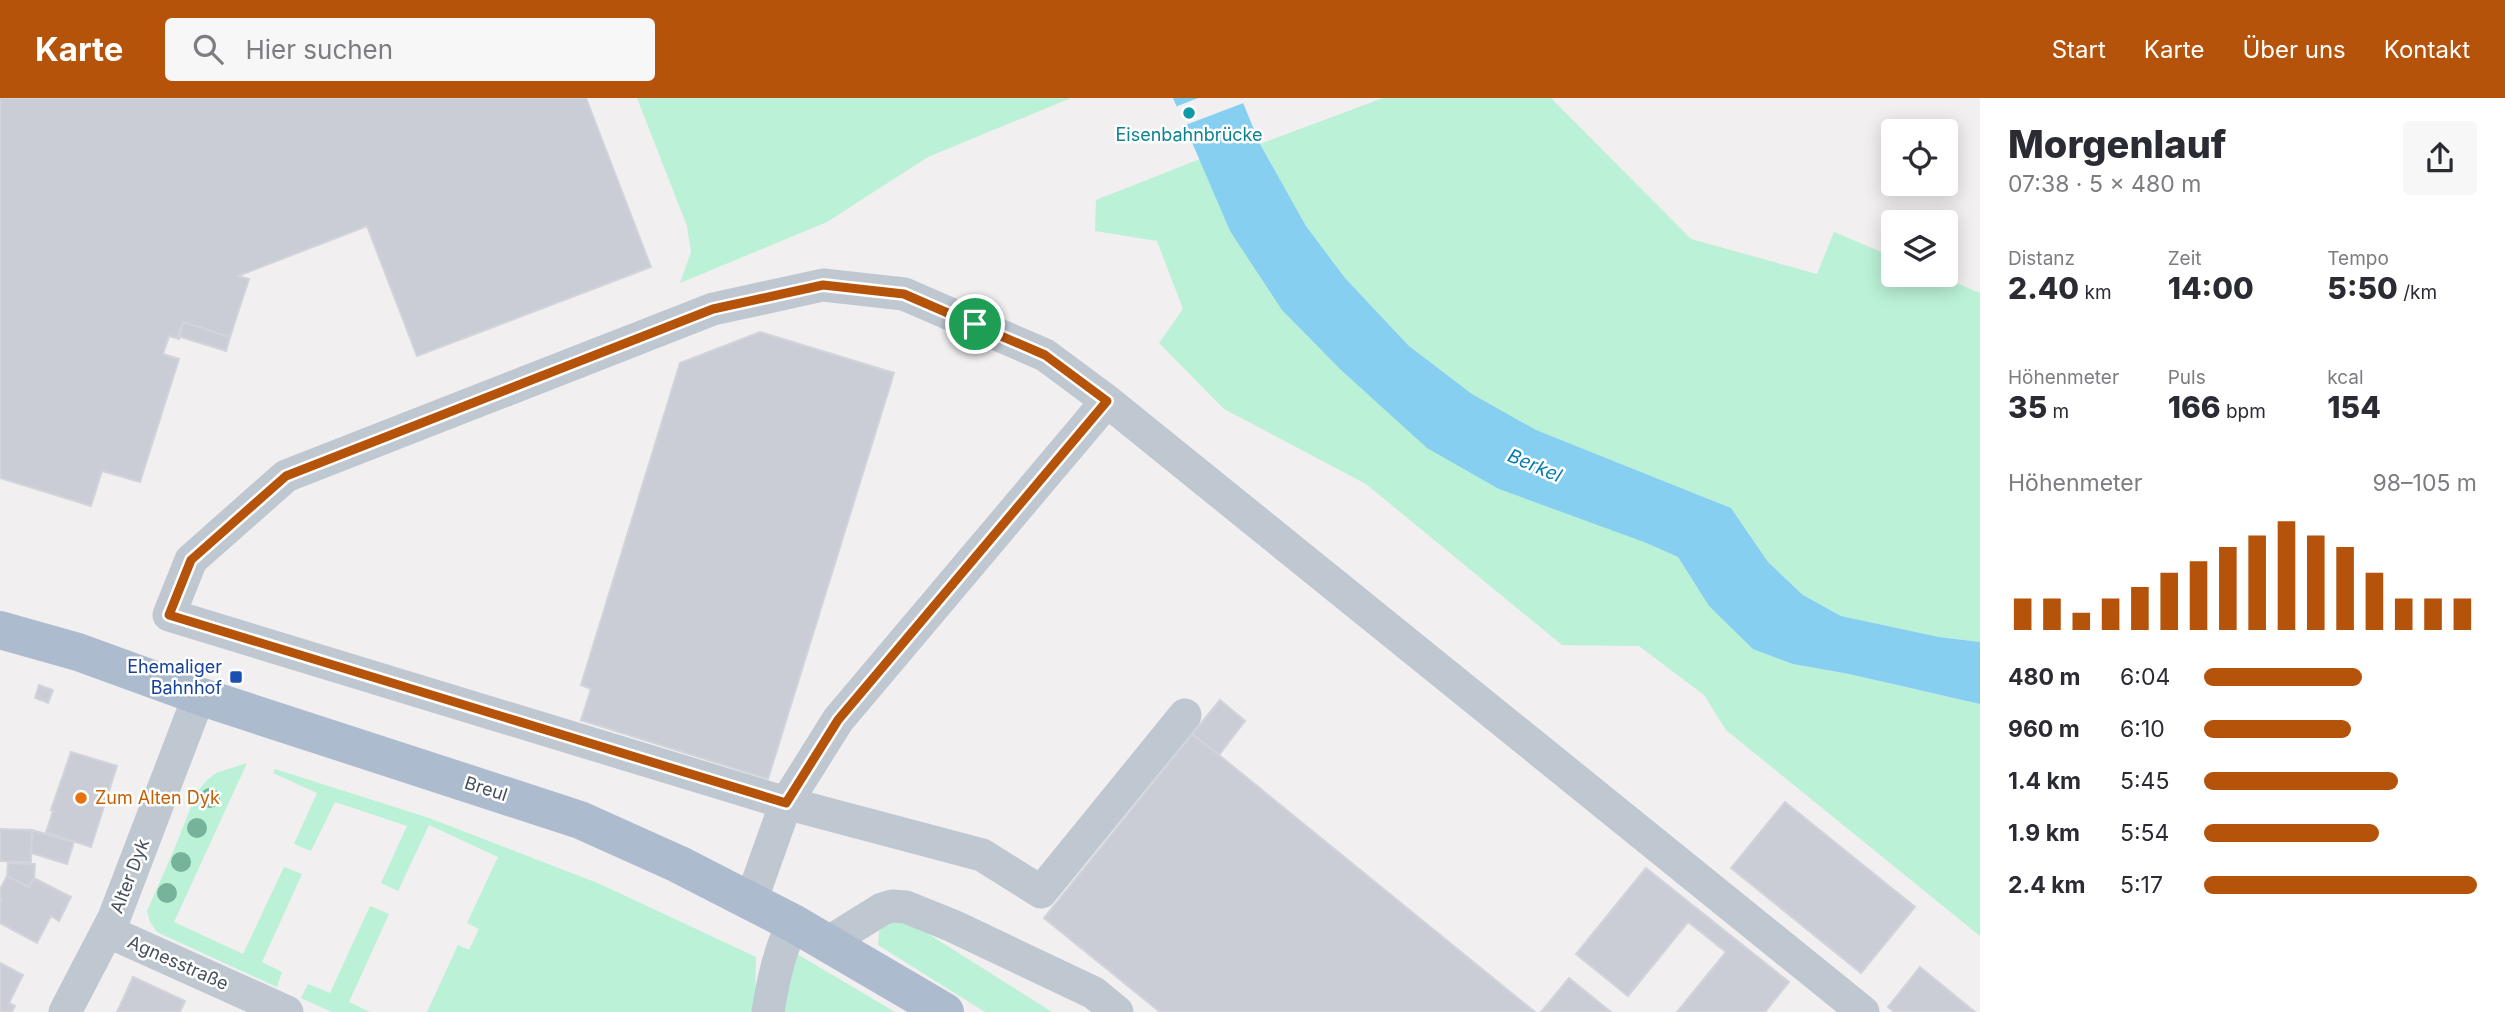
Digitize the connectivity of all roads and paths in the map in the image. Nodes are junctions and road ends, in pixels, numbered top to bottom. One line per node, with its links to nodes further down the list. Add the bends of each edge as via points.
1 (1107, 401): 5 (street, via 838,720); 5 (street, via 1045,355 904,294 823,285 713,309 286,476 191,560 169,615); 15 (street)
2 (0, 629): 3 (main road, Breul)
3 (199, 696): 6 (main road, Breul, via 580,820); 8 (street, Alter Dyk)
4 (1185, 715): 5 (street, via 1041,892 982,855)
5 (786, 803): 6 (street)
6 (751, 901): 7 (main road, Breul)
7 (793, 923): 9 (main road, Breul); 12 (street, via 774,977)
8 (107, 931): 10 (street, Alter Dyk); 11 (street, Agnesstraße)
9 (829, 942): 13 (main road, Breul); 14 (street, via 881,909 906,907 1094,993)
10 (65, 1012)
11 (287, 1012)
12 (768, 1012)
13 (945, 1012)
14 (1117, 1012)
15 (1863, 1012)

